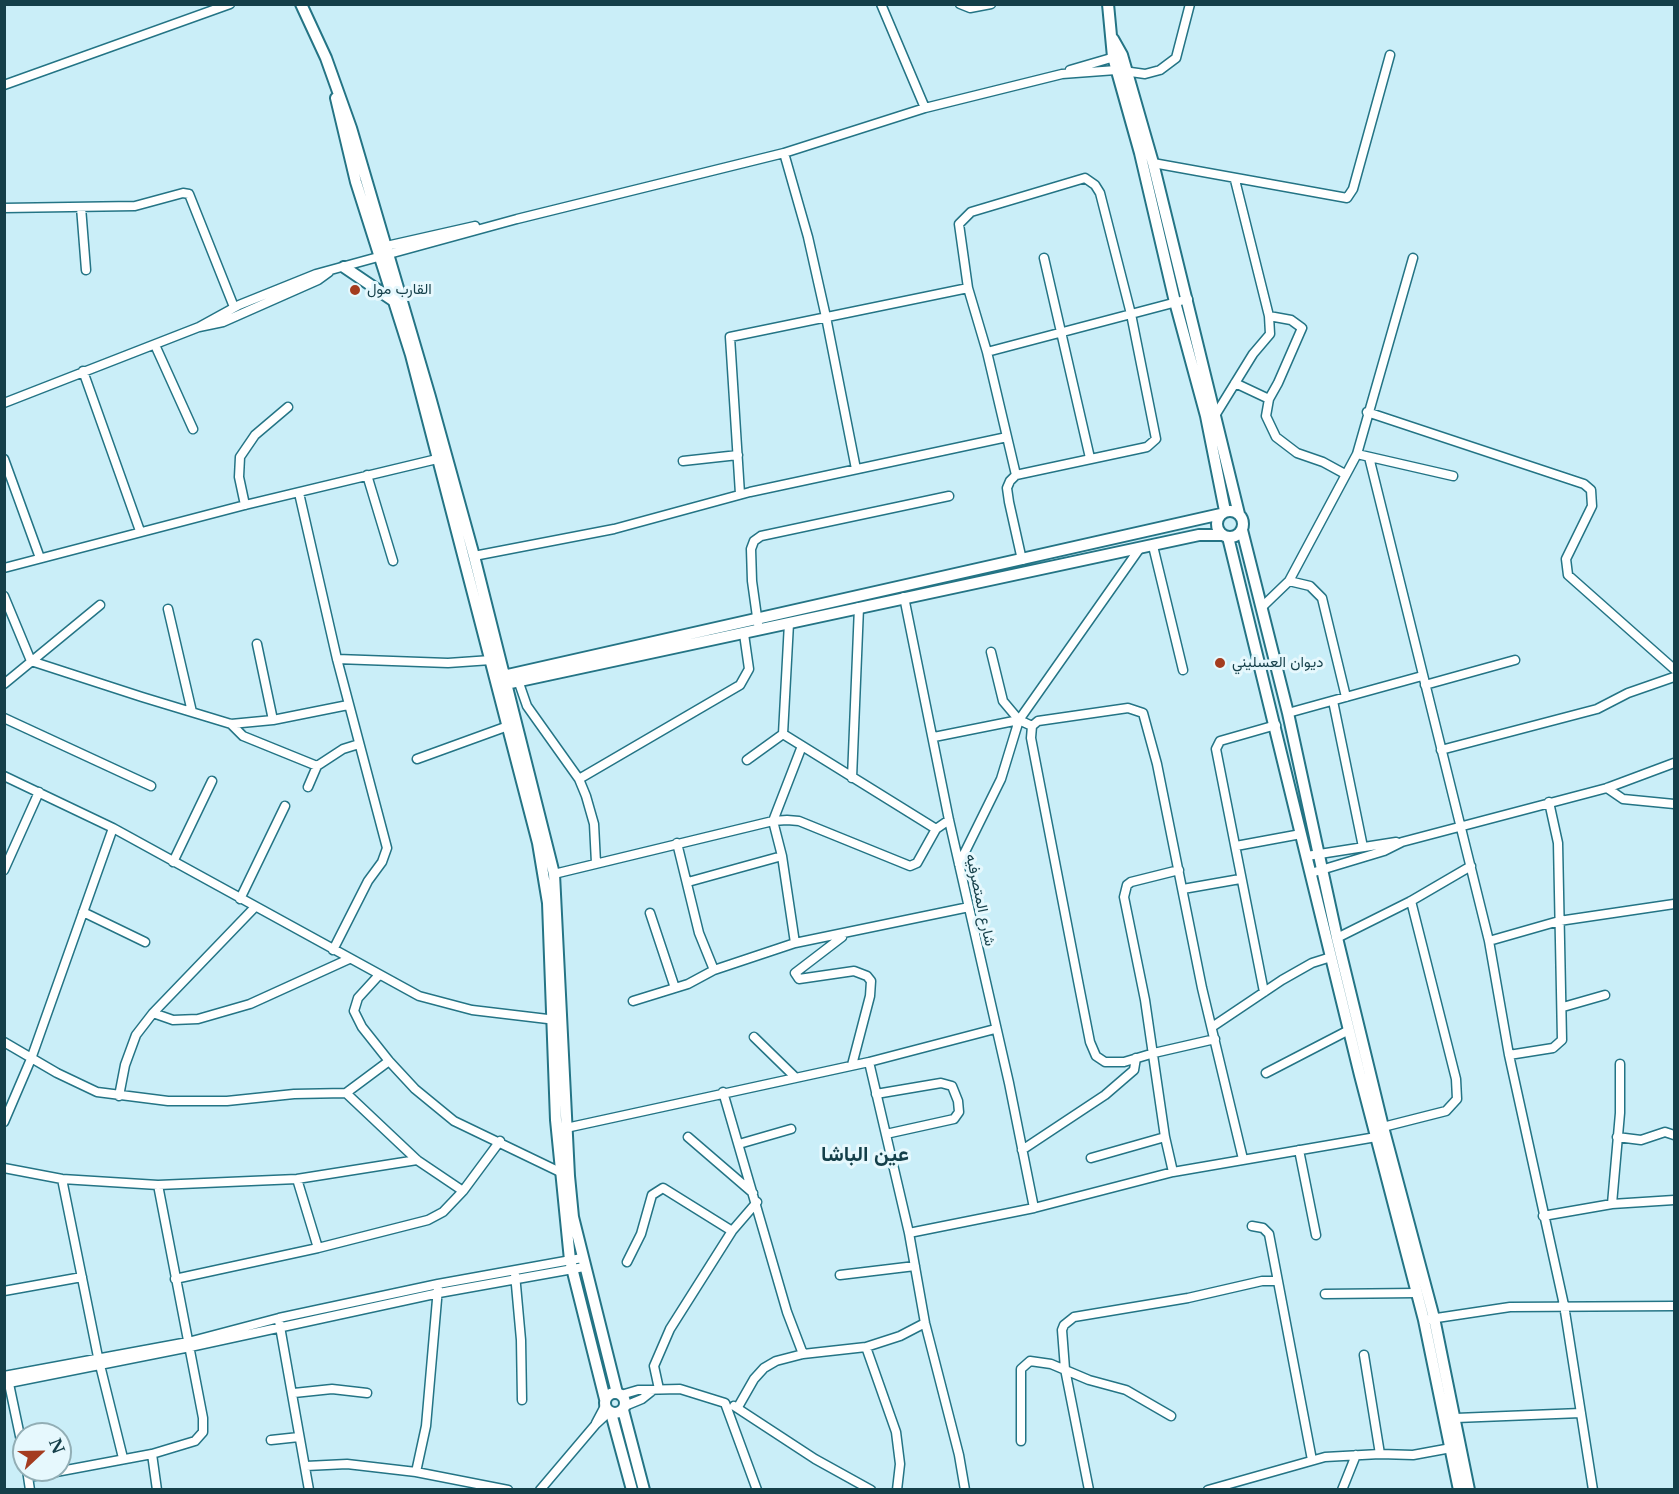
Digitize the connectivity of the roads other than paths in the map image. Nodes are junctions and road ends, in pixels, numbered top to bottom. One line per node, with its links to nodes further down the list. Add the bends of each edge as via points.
1 (230, 4): 12 (street)
2 (301, 4): 19 (street, via 351,128)
3 (881, 4): 13 (street)
4 (960, 4): 5 (street, via 970,8)
5 (991, 4)
6 (1108, 4): 9 (street)
7 (1190, 4): 10 (street, via 1180,47 1170,65 1145,74)
8 (1390, 55): 16 (street, via 1353,189 1347,198)
9 (1117, 56): 10 (street); 11 (street)
10 (1121, 70): 11 (street); 15 (street); 28 (street)
11 (1062, 74): 13 (street)
12 (4, 85)
13 (925, 108): 14 (street)
14 (784, 153): 19 (street); 32 (street)
15 (1153, 163): 16 (street); 26 (street)
16 (1235, 180): 31 (street)
17 (81, 207): 18 (street); 23 (street); 29 (street, via 135,206 189,194)
18 (4, 208)
19 (382, 251): 22 (street); 27 (street); 69 (street)
20 (1044, 258): 34 (street)
21 (1413, 258): 42 (street)
22 (344, 267): 24 (street); 27 (street)
23 (86, 270)
24 (331, 271): 29 (street); 33 (street, via 233,318)
25 (968, 288): 30 (street, via 959,230 962,219 971,212 1085,178 1100,193); 32 (street); 36 (street)
26 (1188, 299): 28 (street); 43 (street)
27 (394, 301): 51 (street)
28 (1175, 302): 30 (street); 62 (street, via 1214,446)
29 (234, 307): 33 (street)
30 (1131, 314): 34 (street); 49 (street, via 1156,439 1148,447)
31 (1269, 316): 38 (street, via 1270,334); 39 (street, via 1291,320 1302,328)
32 (826, 317): 47 (street, via 730,337); 53 (street)
33 (199, 327): 35 (street)
34 (1060, 332): 36 (street); 49 (street)
35 (155, 345): 37 (street); 44 (street)
36 (987, 352): 45 (street)
37 (83, 370): 40 (street); 65 (street)
38 (1235, 383): 39 (street); 43 (street)
39 (1269, 399): 54 (street, via 1266,416 1276,437 1297,453)
40 (5, 400)
41 (288, 407): 61 (street, via 255,435 240,457 239,477)
42 (1367, 412): 46 (street); 91 (street, via 1584,484 1591,490 1592,506 1566,559 1568,575)
43 (1216, 414): 63 (street)
44 (193, 429)
45 (1007, 437): 53 (street); 56 (street)
46 (1357, 454): 48 (street); 54 (street)
47 (738, 455): 52 (street); 59 (street)
48 (1369, 457): 57 (street); 95 (street)
49 (1090, 458): 56 (street)
50 (4, 459): 70 (street)
51 (437, 459): 55 (street); 88 (street)
52 (683, 461)
53 (856, 469): 59 (street)
54 (1345, 474): 74 (street)
55 (368, 475): 58 (street); 72 (street)
56 (1017, 475): 71 (street, via 1007,488)
57 (1454, 476)
58 (299, 493): 61 (street); 87 (street)
59 (740, 494): 69 (street, via 614,529)
60 (949, 496): 81 (street, via 760,536 751,549)
61 (245, 505): 65 (street)
62 (1223, 513): 63 (street); 66 (street, via 1217,528); 71 (street)
63 (1239, 514): 64 (street)
64 (1242, 530): 66 (street, via 1236,536); 79 (street)
65 (140, 531): 70 (street)
66 (1226, 536): 67 (street, via 1199,535); 107 (street)
67 (1153, 546): 68 (street); 92 (street)
68 (1140, 548): 76 (street); 105 (street)
69 (474, 556): 94 (street)
70 (40, 558): 73 (street)
71 (1022, 560): 81 (street)
72 (393, 561)
73 (4, 568)
74 (1289, 581): 79 (street); 98 (street, via 1310,586 1324,603)
75 (4, 596): 90 (street)
76 (904, 597): 78 (street); 111 (street, شارع المتصرفيه)
77 (100, 605): 90 (street)
78 (859, 607): 82 (street); 120 (street)
79 (1262, 607): 102 (street)
80 (168, 609): 101 (street)
81 (757, 618): 83 (street); 94 (street)
82 (789, 623): 83 (street); 110 (street)
83 (759, 630): 84 (street)
84 (744, 634): 96 (street); 121 (street, via 749,669 740,685)
85 (256, 644): 104 (street)
86 (992, 652): 105 (street, via 1003,701)
87 (336, 659): 88 (street, via 448,663); 100 (street)
88 (491, 660): 94 (street)
89 (1515, 660): 95 (street)
90 (31, 661): 97 (street); 101 (street)
91 (1674, 669)
92 (1183, 670)
93 (1674, 677): 114 (street, via 1597,709)
94 (501, 681): 96 (street); 108 (street); 150 (street)
95 (1423, 681): 98 (street); 114 (street)
96 (519, 683): 121 (street, via 527,706)
97 (4, 684)
98 (1346, 697): 99 (street)
99 (1333, 701): 102 (street); 139 (street)
100 (348, 705): 104 (street); 112 (street)
101 (192, 711): 106 (street)
102 (1288, 712): 140 (street)
103 (4, 718): 123 (street)
104 (273, 720): 106 (street)
105 (1019, 720): 109 (street); 111 (street); 145 (street, via 1001,779)
106 (231, 724): 118 (street, via 243,736)
107 (1276, 725): 135 (street); 138 (street, via 1217,744)
108 (508, 726): 115 (street); 178 (street, via 544,877)
109 (1032, 726): 148 (street, via 1038,721 1128,708 1143,713); 187 (street, via 1031,738 1090,1042 1096,1056 1105,1062)
110 (783, 734): 113 (street); 116 (street)
111 (934, 737): 130 (street, شارع المتصرفيه)
112 (359, 744): 118 (street); 167 (street, via 387,848)
113 (802, 746): 120 (street); 131 (street)
114 (1441, 750): 132 (street)
115 (417, 759)
116 (747, 760)
117 (1674, 763): 125 (street)
118 (317, 766): 124 (street)
119 (4, 776): 126 (street)
120 (852, 778): 134 (street)
121 (579, 779): 144 (street, via 594,824)
122 (212, 781): 143 (street)
123 (151, 786)
124 (308, 788)
125 (1607, 788): 127 (street); 128 (street, via 1623,799)
126 (39, 792): 133 (street); 147 (street)
127 (1549, 802): 132 (street); 161 (street, via 1558,843)
128 (1674, 804)
129 (285, 806): 154 (street)
130 (949, 820): 134 (street); 145 (street, شارع المتصرفيه)
131 (773, 821): 134 (street, via 799,821 910,866 917,863); 137 (street); 141 (street)
132 (1460, 827): 136 (street); 146 (street)
133 (113, 828): 143 (street); 159 (street)
134 (936, 829)
135 (1301, 834): 138 (street); 142 (street)
136 (1402, 842): 139 (street); 149 (street)
137 (677, 843): 144 (street); 152 (street)
138 (1236, 846): 151 (street)
139 (1363, 847): 140 (street)
140 (1320, 853): 142 (street); 149 (street)
141 (782, 856): 152 (street); 166 (street)
142 (1307, 856): 149 (street)
143 (173, 862): 154 (street)
144 (596, 863): 150 (street)
145 (959, 864): 158 (street, شارع المتصرفيه)
146 (1471, 866): 155 (street); 164 (street)
147 (4, 870)
148 (1179, 870): 153 (street); 185 (street, via 1131,882 1124,897)
149 (1316, 872): 163 (street); 168 (street)
150 (554, 874): 178 (street)
151 (1240, 879): 153 (street); 173 (street)
152 (688, 882): 170 (street, via 699,933)
153 (1183, 889): 179 (street)
154 (240, 899): 157 (street)
155 (1411, 901): 163 (street); 200 (street, via 1456,1078 1457,1099 1446,1111)
156 (1674, 904): 161 (street)
157 (255, 907): 167 (street); 177 (street)
158 (969, 908): 162 (street); 180 (street, شارع المتصرفيه)
159 (83, 912): 165 (street); 188 (street)
160 (650, 914): 172 (street)
161 (1559, 921): 164 (street); 176 (street)
162 (844, 934): 166 (street); 192 (street, via 795,973 799,979 854,971 871,981)
163 (1337, 938): 200 (street)
164 (1489, 941): 186 (street)
165 (145, 942)
166 (795, 943): 170 (street)
167 (333, 950): 169 (street)
168 (1331, 957): 173 (street, via 1307,966); 181 (street)
169 (349, 959): 171 (street); 177 (street, via 250,1004 209,1016 173,1020)
170 (714, 970): 172 (street)
171 (379, 975): 178 (street, via 436,1002); 189 (street, via 358,998 354,1011)
172 (675, 988): 175 (street)
173 (1264, 992): 179 (street)
174 (1605, 995): 176 (street)
175 (633, 1001)
176 (1563, 1007): 186 (street, via 1560,1044)
177 (153, 1013): 198 (street, via 129,1050)
178 (556, 1020): 201 (street); 217 (street)
179 (1212, 1027): 183 (street)
180 (995, 1029): 190 (street); 211 (street, شارع المتصرفيه)
181 (1349, 1030): 193 (street); 207 (street)
182 (754, 1037): 194 (street)
183 (1215, 1039): 185 (street); 214 (street)
184 (4, 1042): 188 (street)
185 (1154, 1053): 187 (street); 206 (street)
186 (1509, 1055): 228 (street)
187 (1136, 1058): 211 (street, via 1134,1070 1105,1095)
188 (31, 1059): 198 (street, via 80,1085); 199 (street)
189 (389, 1061): 196 (street); 209 (street, via 454,1121)
190 (869, 1062): 192 (street); 197 (street)
191 (1620, 1064): 208 (street)
192 (852, 1065): 194 (street)
193 (1266, 1073)
194 (795, 1077): 195 (street)
195 (723, 1092): 201 (street); 210 (street)
196 (346, 1093): 198 (street, via 198,1102); 215 (street)
197 (876, 1094): 203 (street); 203 (street, via 948,1083 958,1101 959,1112 954,1119)
198 (120, 1096)
199 (4, 1122)
200 (1383, 1127): 249 (street)
201 (566, 1128): 235 (street, via 573,1217)
202 (791, 1129): 210 (street)
203 (886, 1134): 231 (street)
204 (1674, 1135): 208 (street, via 1665,1131 1641,1140)
205 (688, 1137): 223 (street)
206 (1165, 1137): 213 (street); 218 (street)
207 (1376, 1137): 212 (street); 245 (street)
208 (1617, 1137): 226 (street)
209 (501, 1141): 217 (street); 222 (street)
210 (739, 1144): 223 (street)
211 (1022, 1150): 227 (street, شارع المتصرفيه)
212 (1299, 1150): 214 (street); 232 (street)
213 (1091, 1158)
214 (1243, 1159): 218 (street)
215 (417, 1160): 220 (street); 222 (street)
216 (4, 1168): 219 (street)
217 (560, 1172): 236 (street)
218 (1173, 1172): 227 (street)
219 (62, 1179): 221 (street); 240 (street)
220 (297, 1179): 221 (street); 233 (street)
221 (158, 1185): 241 (street)
222 (464, 1191): 233 (street, via 443,1212 428,1220)
223 (753, 1193): 225 (street)
224 (1674, 1200): 226 (street)
225 (757, 1202): 230 (street); 254 (street, via 787,1312)
226 (1612, 1204): 228 (street)
227 (1034, 1208): 231 (street)
228 (1543, 1216): 247 (street)
229 (1252, 1226): 242 (street, via 1269,1234)
230 (732, 1231): 234 (street, via 663,1188 652,1195); 259 (street, via 657,1354)
231 (909, 1233): 237 (street)
232 (1316, 1235)
233 (318, 1248): 241 (street)
234 (627, 1262)
235 (583, 1263): 236 (street); 263 (street)
236 (571, 1265): 238 (street); 265 (street)
237 (915, 1266): 239 (street); 251 (street)
238 (516, 1275): 243 (street); 262 (street)
239 (840, 1275)
240 (82, 1277): 244 (street); 256 (street)
241 (175, 1279): 252 (street)
242 (1276, 1281): 257 (street, via 1074,1317 1062,1330); 279 (street)
243 (438, 1288): 250 (street); 282 (street, via 426,1426)
244 (4, 1291)
245 (1416, 1293): 246 (street); 249 (street)
246 (1325, 1294)
247 (1564, 1305): 248 (street); 249 (street, via 1488,1309); 267 (street)
248 (1674, 1306)
249 (1429, 1319): 269 (street); 274 (street)
250 (279, 1322): 252 (street); 260 (street)
251 (925, 1323): 253 (street); 292 (street)
252 (189, 1344): 256 (street); 275 (street, via 203,1432 195,1441)
253 (866, 1347): 254 (street); 291 (street, via 896,1432 900,1464)
254 (803, 1354): 266 (street, via 764,1368)
255 (1364, 1355): 276 (street)
256 (100, 1360): 258 (street); 278 (street)
257 (1065, 1369): 268 (street, via 1132,1392); 273 (street, via 1030,1361 1022,1365); 293 (street)
258 (6, 1380): 270 (street)
259 (656, 1390): 263 (street, via 642,1399); 264 (street, via 680,1389)
260 (294, 1393): 261 (street, via 332,1389); 271 (street)
261 (367, 1393)
262 (522, 1400)
263 (622, 1401): 265 (street); 265 (street, via 610,1394); 288 (street)
264 (725, 1403): 266 (street); 289 (street)
265 (607, 1407): 286 (street); 287 (street)
266 (738, 1407): 290 (street, via 807,1454)
267 (1581, 1413): 269 (street); 298 (street)
268 (1171, 1416)
269 (1456, 1418): 297 (street)
270 (16, 1422)
271 (299, 1437): 272 (street); 280 (street)
272 (271, 1440)
273 (1021, 1441)
274 (1451, 1448): 276 (street, via 1413,1455); 296 (street)
275 (152, 1454): 278 (street); 283 (street)
276 (1380, 1454): 277 (street)
277 (1356, 1455): 279 (street); 295 (street)
278 (123, 1458): 281 (street)
279 (1312, 1460): 294 (street)
280 (306, 1466): 282 (street, via 347,1464); 284 (street)
281 (72, 1467)
282 (416, 1472): 285 (street)
283 (157, 1490)
284 (309, 1490)
285 (508, 1490)
286 (540, 1490)
287 (632, 1490)
288 (644, 1490)
289 (757, 1490)
290 (871, 1490)
291 (897, 1490)
292 (965, 1490)
293 (1089, 1490)
294 (1208, 1490)
295 (1342, 1490)
296 (1459, 1490)
297 (1469, 1490)
298 (1593, 1490)

